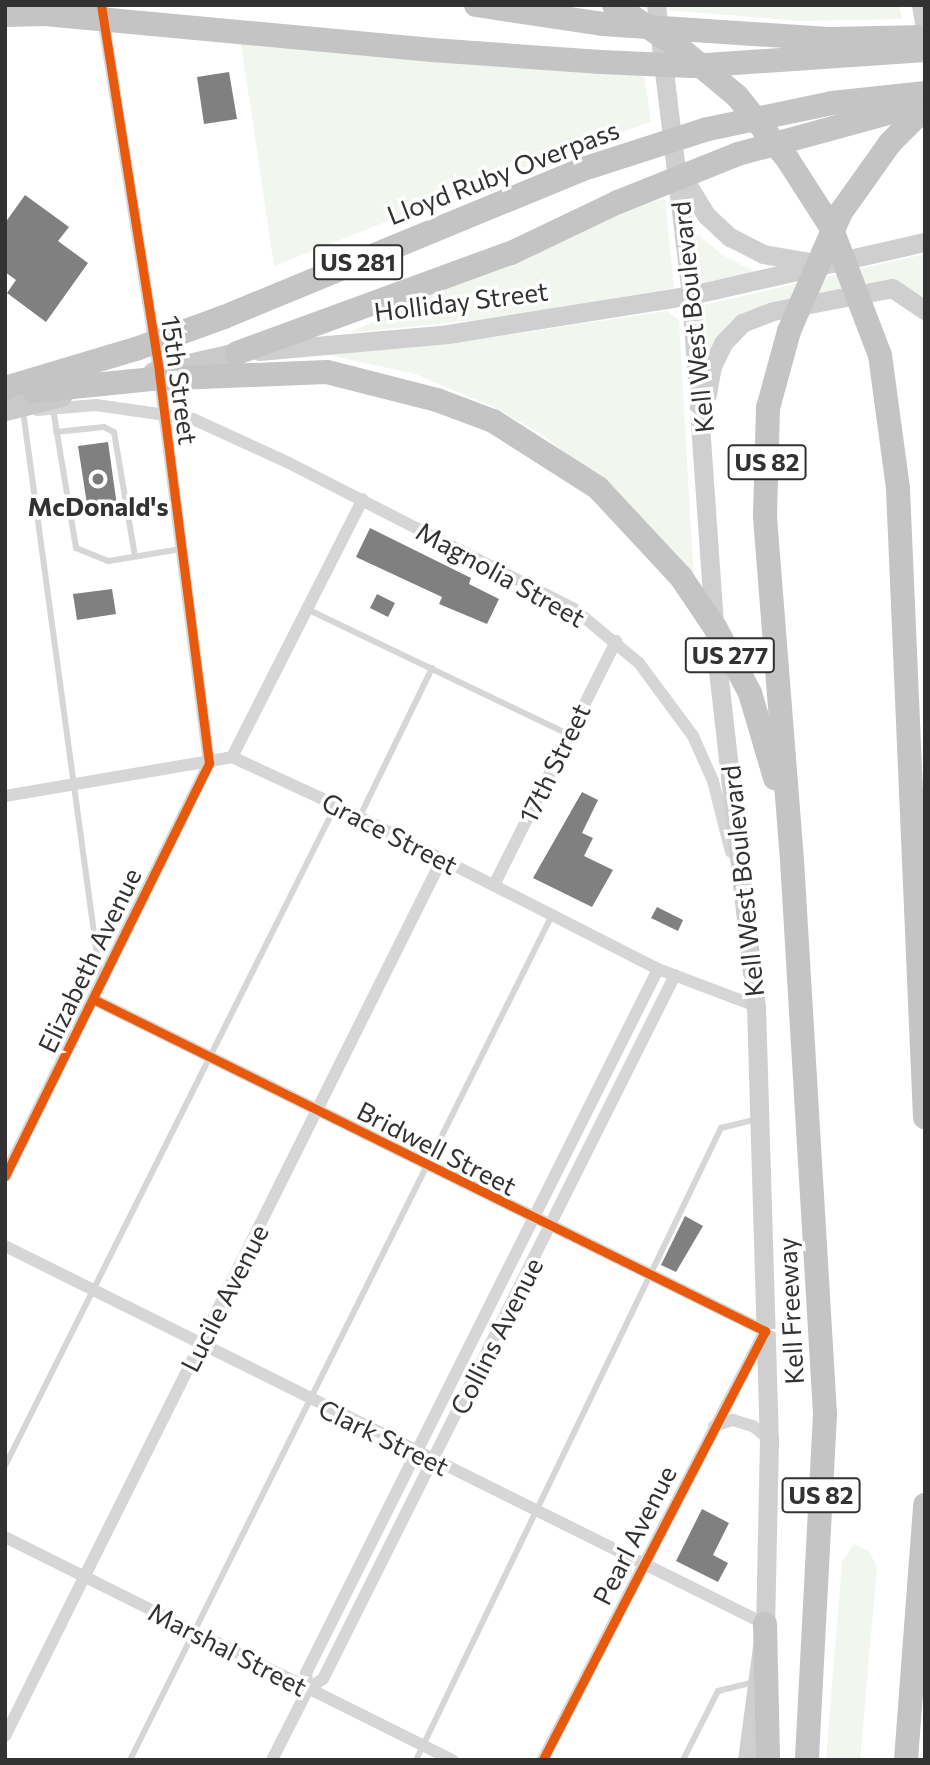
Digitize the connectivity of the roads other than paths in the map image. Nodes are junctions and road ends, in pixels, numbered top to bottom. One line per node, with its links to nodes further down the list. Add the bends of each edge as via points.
1 (101, 5): 18 (street, 15th Street)
2 (476, 5): 6 (highway)
3 (656, 5): 12 (main road, Kell West Boulevard)
4 (921, 5): 7 (main road)
5 (5, 15): 9 (highway, bridge, via 45,14 432,50 692,66)
6 (609, 15): 8 (highway, bridge, via 829,39); 50 (highway, bridge, via 677,46 737,96 788,160 831,227 880,355 898,489)
7 (925, 27)
8 (925, 37)
9 (925, 50)
10 (925, 93): 19 (highway, Lloyd Ruby Overpass / US 281, bridge, via 832,103 708,129 580,170 149,345)
11 (925, 106): 17 (highway, bridge, via 738,154 618,202 511,253); 40 (highway, US 82, bridge, via 890,143 841,212 789,331 768,408 765,515)
12 (677, 167): 14 (main road, via 706,215 730,237 787,261); 15 (main road, Kell West Boulevard)
13 (925, 242): 14 (main road, Holliday Street)
14 (837, 262): 15 (main road, Holliday Street)
15 (691, 295): 17 (main road, Holliday Street, via 448,334); 24 (main road, Kell West Boulevard)
16 (925, 310): 24 (main road, via 892,288 773,311 742,323 723,343 712,366)
17 (237, 353): 18 (main road, Holliday Street)
18 (159, 371): 22 (main road, Holliday Street); 23 (street, 15th Street)
19 (5, 388)
20 (5, 394): 40 (highway, US 277, bridge, via 153,379 327,372 437,400 493,421 598,488 681,577 750,693 776,781)
21 (53, 409): 22 (street, Magnolia Street); 23 (street, Magnolia Street, via 96,405); 25 (lane)
22 (11, 411): 35 (lane)
23 (164, 412): 26 (street, Magnolia Street, via 192,419); 27 (street, 15th Street)
24 (703, 421): 47 (main road, Kell West Boulevard, via 716,652)
25 (56, 432): 28 (lane, via 76,548 109,561); 28 (lane, via 104,428 114,432)
26 (363, 499): 29 (street); 30 (street, Magnolia Street, via 574,609)
27 (182, 549): 28 (lane); 34 (street, 15th Street)
28 (135, 556)
29 (309, 610): 31 (lane); 33 (street)
30 (616, 641): 32 (street, 17th Street); 47 (street, Magnolia Street, via 639,663 693,736 713,781 730,847)
31 (432, 668): 32 (lane); 38 (lane)
32 (568, 734): 41 (street, 17th Street)
33 (232, 757): 34 (street); 37 (street, Grace Street)
34 (209, 763): 35 (street); 45 (street, Elizabeth Avenue)
35 (75, 785): 36 (street); 45 (lane)
36 (5, 796)
37 (336, 805): 38 (street, Grace Street); 48 (lane)
38 (359, 818): 39 (street, Grace Street)
39 (442, 859): 41 (street, Grace Street); 49 (street, Lucile Avenue)
40 (792, 859): 87 (highway, Kell Freeway / US 82, via 825,1414)
41 (494, 885): 42 (street, Grace Street)
42 (552, 915): 43 (street, Grace Street); 52 (lane)
43 (658, 969): 44 (street, Grace Street); 54 (street, Collins Avenue)
44 (676, 975): 47 (street, Grace Street); 55 (street, Collins Avenue)
45 (101, 983): 46 (street, Elizabeth Avenue)
46 (93, 999): 48 (street, Bridwell Street); 53 (street, Elizabeth Avenue)
47 (757, 1006): 51 (main road, Kell West Boulevard)
48 (210, 1057): 49 (street, Bridwell Street); 58 (lane)
49 (318, 1111): 52 (street, Bridwell Street); 60 (street, Lucile Avenue)
50 (925, 1117)
51 (759, 1119): 57 (lane, via 721,1128); 59 (main road, Kell West Boulevard)
52 (427, 1166): 54 (street, Bridwell Street); 61 (lane)
53 (5, 1176)
54 (533, 1219): 55 (street, Bridwell Street); 64 (street, Collins Avenue)
55 (551, 1228): 57 (street, Bridwell Street); 65 (street, Collins Avenue)
56 (5, 1246): 58 (street, Clark Street)
57 (649, 1275): 59 (street, Bridwell Street); 68 (lane)
58 (93, 1291): 60 (street, Clark Street); 66 (lane)
59 (765, 1331): 62 (street, Pearl Avenue); 63 (main road, Kell West Boulevard)
60 (200, 1345): 61 (street, Clark Street); 71 (street, Lucile Avenue)
61 (310, 1400): 64 (street, Clark Street); 73 (lane)
62 (714, 1426): 63 (street, via 733,1420 753,1426); 70 (street, Pearl Avenue)
63 (769, 1440): 72 (main road, Kell West Boulevard)
64 (416, 1452): 65 (street, Clark Street); 76 (street, Collins Avenue, via 306,1673)
65 (433, 1461): 68 (street, Clark Street); 76 (street, Collins Avenue, via 323,1679)
66 (5, 1466)
67 (925, 1505): 88 (highway)
68 (533, 1512): 70 (street, Clark Street); 78 (lane)
69 (5, 1537): 71 (street, Marshal Street)
70 (643, 1564): 72 (street, Clark Street); 83 (street, Pearl Avenue)
71 (82, 1576): 73 (street, Marshal Street); 77 (street, Lucile Avenue)
72 (765, 1624): 75 (main road, Kell West Boulevard); 86 (highway)
73 (194, 1632): 76 (street, Marshal Street); 79 (lane)
74 (925, 1676): 89 (highway)
75 (754, 1681): 84 (lane, via 718,1691); 85 (main road, Kell West Boulevard)
76 (308, 1689): 78 (street, Marshal Street); 80 (street, Collins Avenue)
77 (5, 1736)
78 (423, 1745): 81 (lane); 82 (street, Marshal Street)
79 (130, 1760)
80 (272, 1760)
81 (416, 1760)
82 (452, 1760)
83 (543, 1760)
84 (683, 1760)
85 (747, 1760)
86 (768, 1760)
87 (807, 1760)
88 (906, 1760)
89 (913, 1760)

